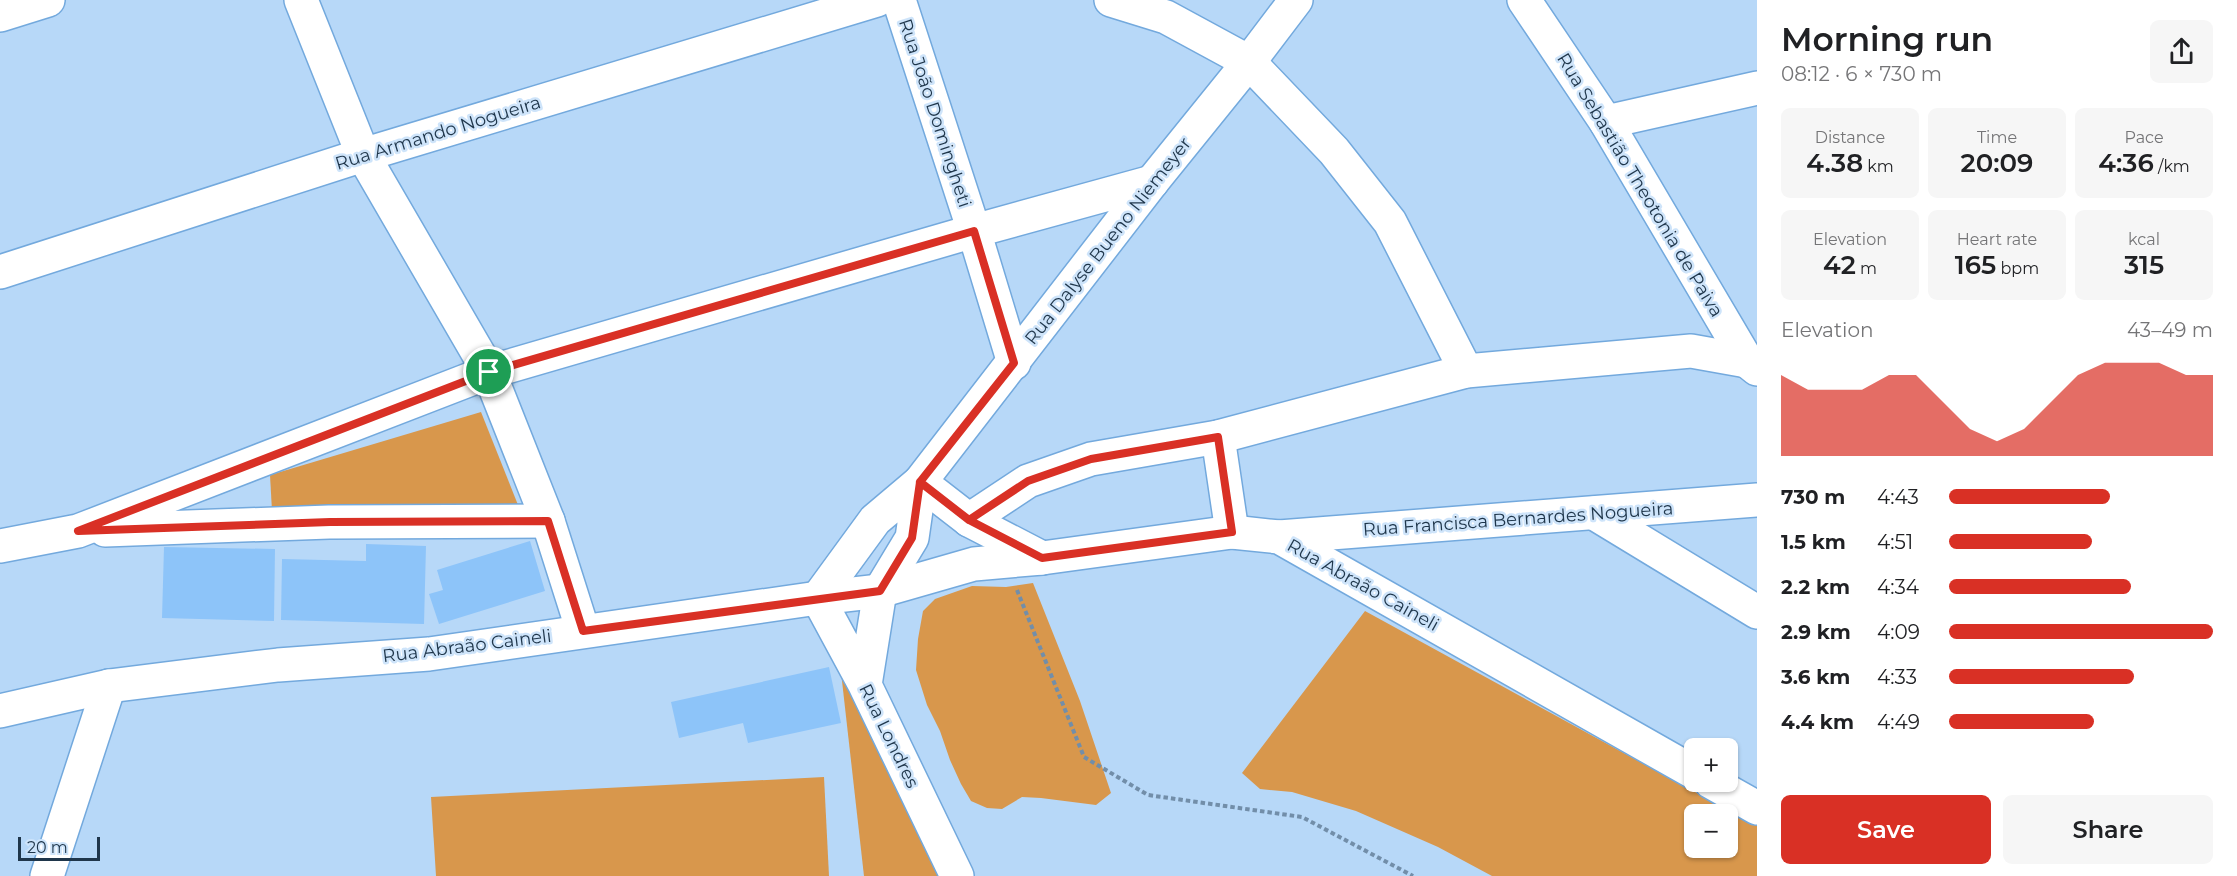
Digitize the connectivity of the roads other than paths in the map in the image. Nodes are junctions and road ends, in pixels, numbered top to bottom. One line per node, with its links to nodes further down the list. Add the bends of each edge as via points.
1 (48, 0): 8 (street)
2 (301, 0): 12 (street)
3 (877, 0): 12 (street, Rua Armando Nogueira)
4 (899, 0): 14 (street, Rua João Domingheti)
5 (1111, 0): 9 (street, via 1166,17)
6 (1296, 0): 9 (street, Rua Dalyse Bueno Niemeyer)
7 (1524, 0): 11 (street, Rua Sebastião Theotonia de Paiva)
8 (0, 15)
9 (1249, 62): 13 (street, Rua Dalyse Bueno Niemeyer); 18 (street, via 1334,151 1390,222)
10 (1757, 88): 11 (street)
11 (1606, 122): 17 (street, Rua Sebastião Theotonia de Paiva)
12 (363, 154): 15 (street, Rua Armando Nogueira); 19 (street)
13 (1152, 182): 14 (street); 16 (street, Rua Dalyse Bueno Niemeyer)
14 (974, 231): 16 (street, Rua João Domingheti); 19 (street)
15 (0, 272)
16 (1014, 363): 21 (street, Rua Dalyse Bueno Niemeyer)
17 (1752, 365): 18 (street, via 1691,351)
18 (1466, 371): 20 (street)
19 (489, 372): 25 (street); 26 (street)
20 (1218, 437): 24 (street, via 1091,459 1028,481); 27 (street)
21 (920, 482): 24 (street); 31 (street, via 912,538); 32 (street, Rua Dalyse Bueno Niemeyer, via 876,520)
22 (1757, 500): 23 (street, Rua Francisca Bernardes Nogueira)
23 (1594, 513): 28 (street, Rua Francisca Bernardes Nogueira); 33 (street)
24 (969, 520): 30 (street)
25 (548, 521): 26 (street, via 330,522); 34 (street)
26 (78, 531): 29 (street)
27 (1232, 532): 28 (street, Rua Abraão Caineli); 30 (street, Rua Abraão Caineli)
28 (1279, 537): 38 (street, Rua Abraão Caineli)
29 (0, 546)
30 (1042, 558): 31 (street, Rua Abraão Caineli, via 974,564)
31 (880, 591): 32 (street, Rua Abraão Caineli); 35 (street)
32 (818, 598): 34 (street, Rua Abraão Caineli); 35 (street, Rua Londres)
33 (1757, 612)
34 (583, 631): 36 (street, Rua Abraão Caineli, via 429,654 278,665)
35 (865, 685): 42 (street, Rua Londres)
36 (109, 686): 37 (street, Rua Abraão Caineli); 41 (street)
37 (0, 711)
38 (1684, 767)
39 (1729, 792): 40 (street)
40 (1757, 808)
41 (47, 876)
42 (957, 876)

